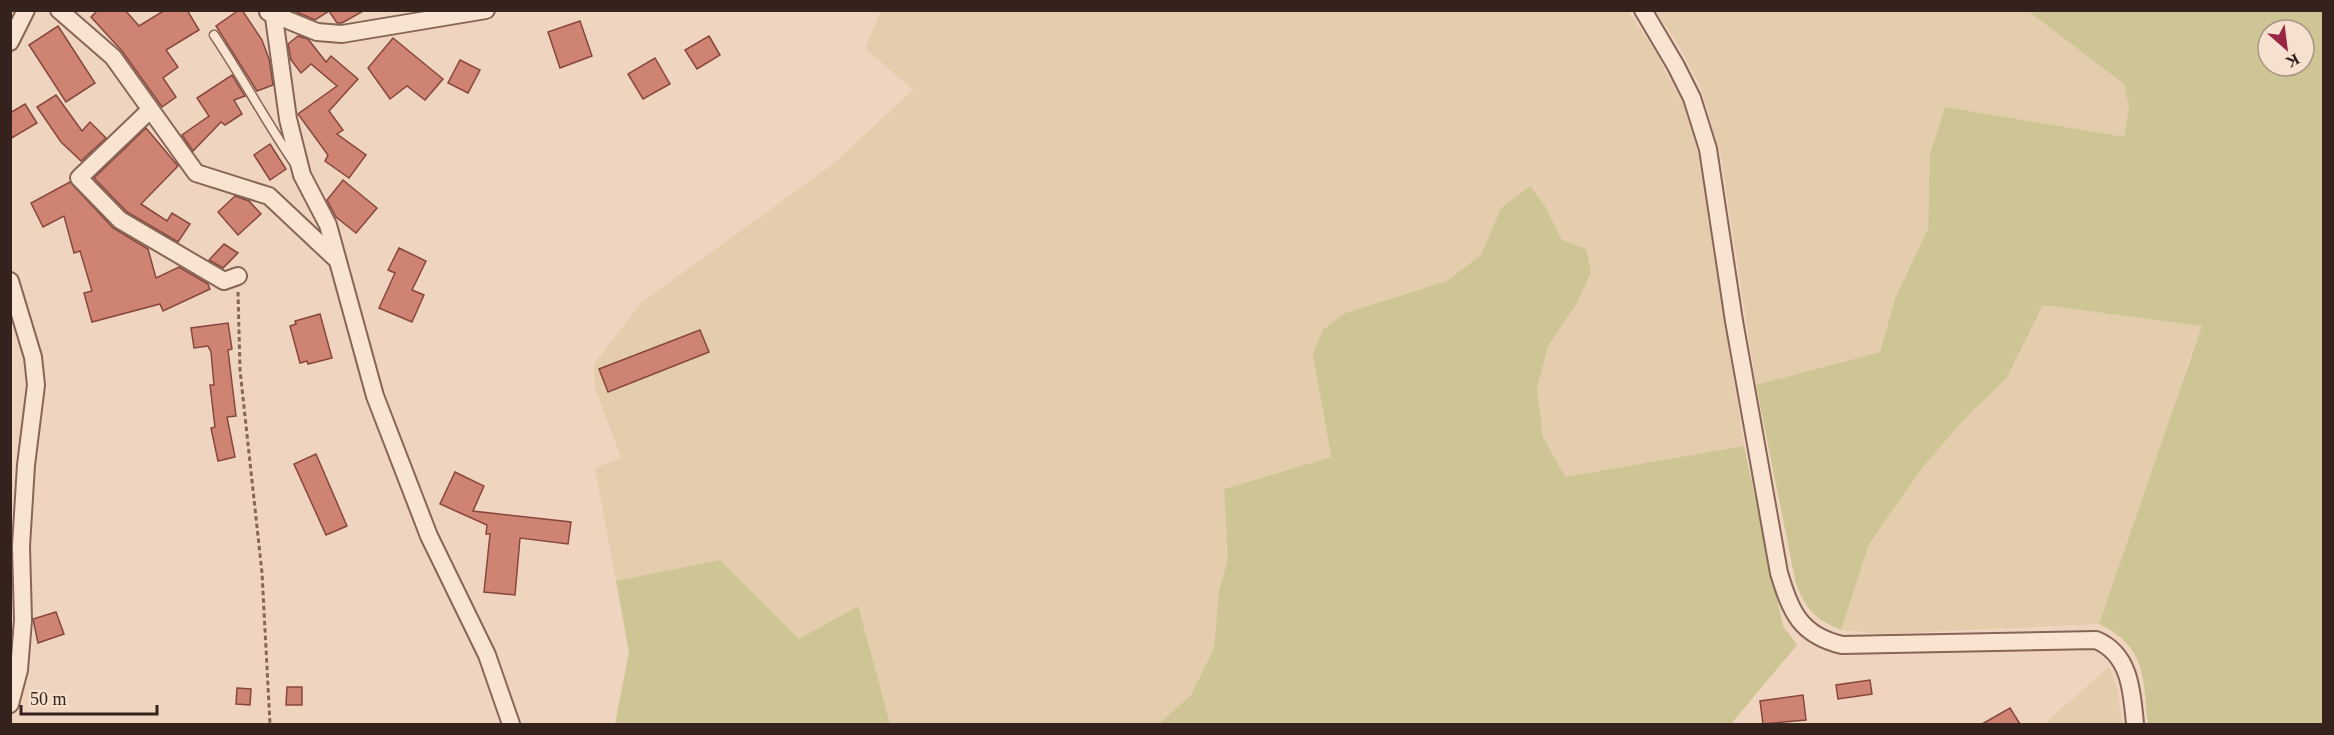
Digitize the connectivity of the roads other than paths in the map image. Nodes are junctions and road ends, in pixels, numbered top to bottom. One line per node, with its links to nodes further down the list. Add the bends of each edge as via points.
1 (26, 10): 7 (street)
2 (59, 10): 8 (street, via 113,57)
3 (486, 10): 5 (street, via 342,34 317,32)
4 (1642, 10): 15 (street, via 1692,98 1708,149 1779,573 1799,620 1809,632 1842,645 2096,640 2109,645 2124,666)
5 (271, 12): 9 (street, via 288,119)
6 (214, 35): 9 (lane)
7 (10, 42)
8 (150, 110): 10 (street, via 196,173 269,196); 11 (street, via 79,178 106,209 135,230 224,281)
9 (302, 175): 10 (street, via 328,225)
10 (336, 258): 14 (street, via 375,396 429,536 487,655)
11 (238, 276)
12 (10, 281): 13 (street, via 33,357 36,385 21,546 23,620 19,670)
13 (10, 704)
14 (511, 724)
15 (2135, 724)

